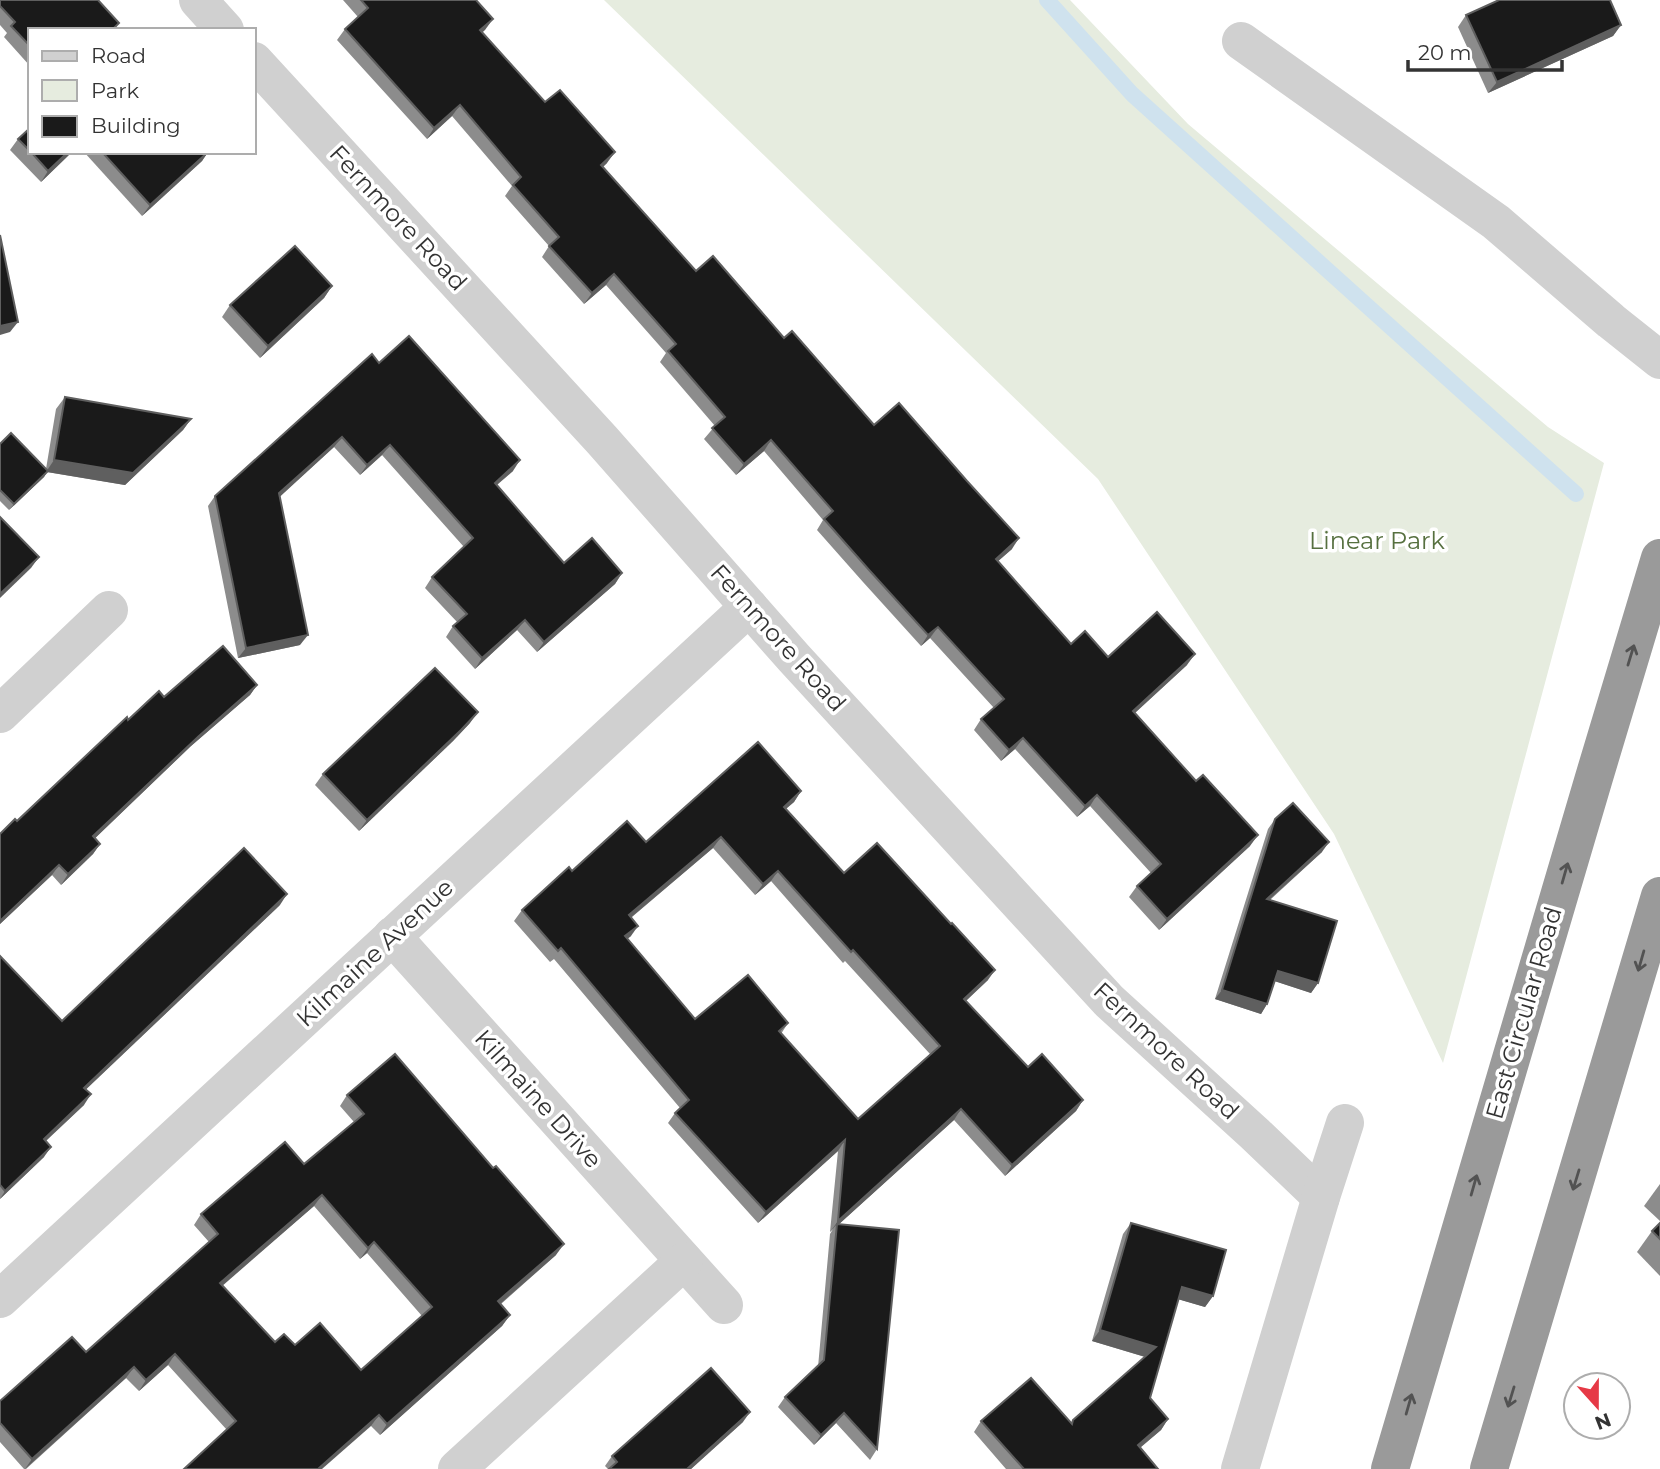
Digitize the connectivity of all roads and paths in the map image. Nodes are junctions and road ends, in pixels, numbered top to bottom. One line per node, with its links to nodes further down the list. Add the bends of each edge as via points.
1 (198, 0): 2 (street)
2 (223, 28)
3 (1241, 41): 5 (street, via 1496,222)
4 (256, 63): 7 (street, Fernmore Road)
5 (1660, 360)
6 (1660, 558): 19 (highway, East Circular Road, one-way to 6)
7 (750, 607): 11 (street, Kilmaine Avenue); 13 (street, Fernmore Road, via 1109,1001)
8 (109, 610): 9 (street)
9 (0, 714)
10 (1660, 896): 20 (highway, one-way to 20)
11 (392, 936): 14 (street, Kilmaine Drive); 15 (street, Kilmaine Avenue)
12 (1345, 1123): 13 (street)
13 (1321, 1197): 18 (street)
14 (684, 1261): 16 (street, Kilmaine Drive); 17 (street)
15 (0, 1299)
16 (724, 1305)
17 (457, 1469)
18 (1240, 1469)
19 (1390, 1469)
20 (1489, 1469)

